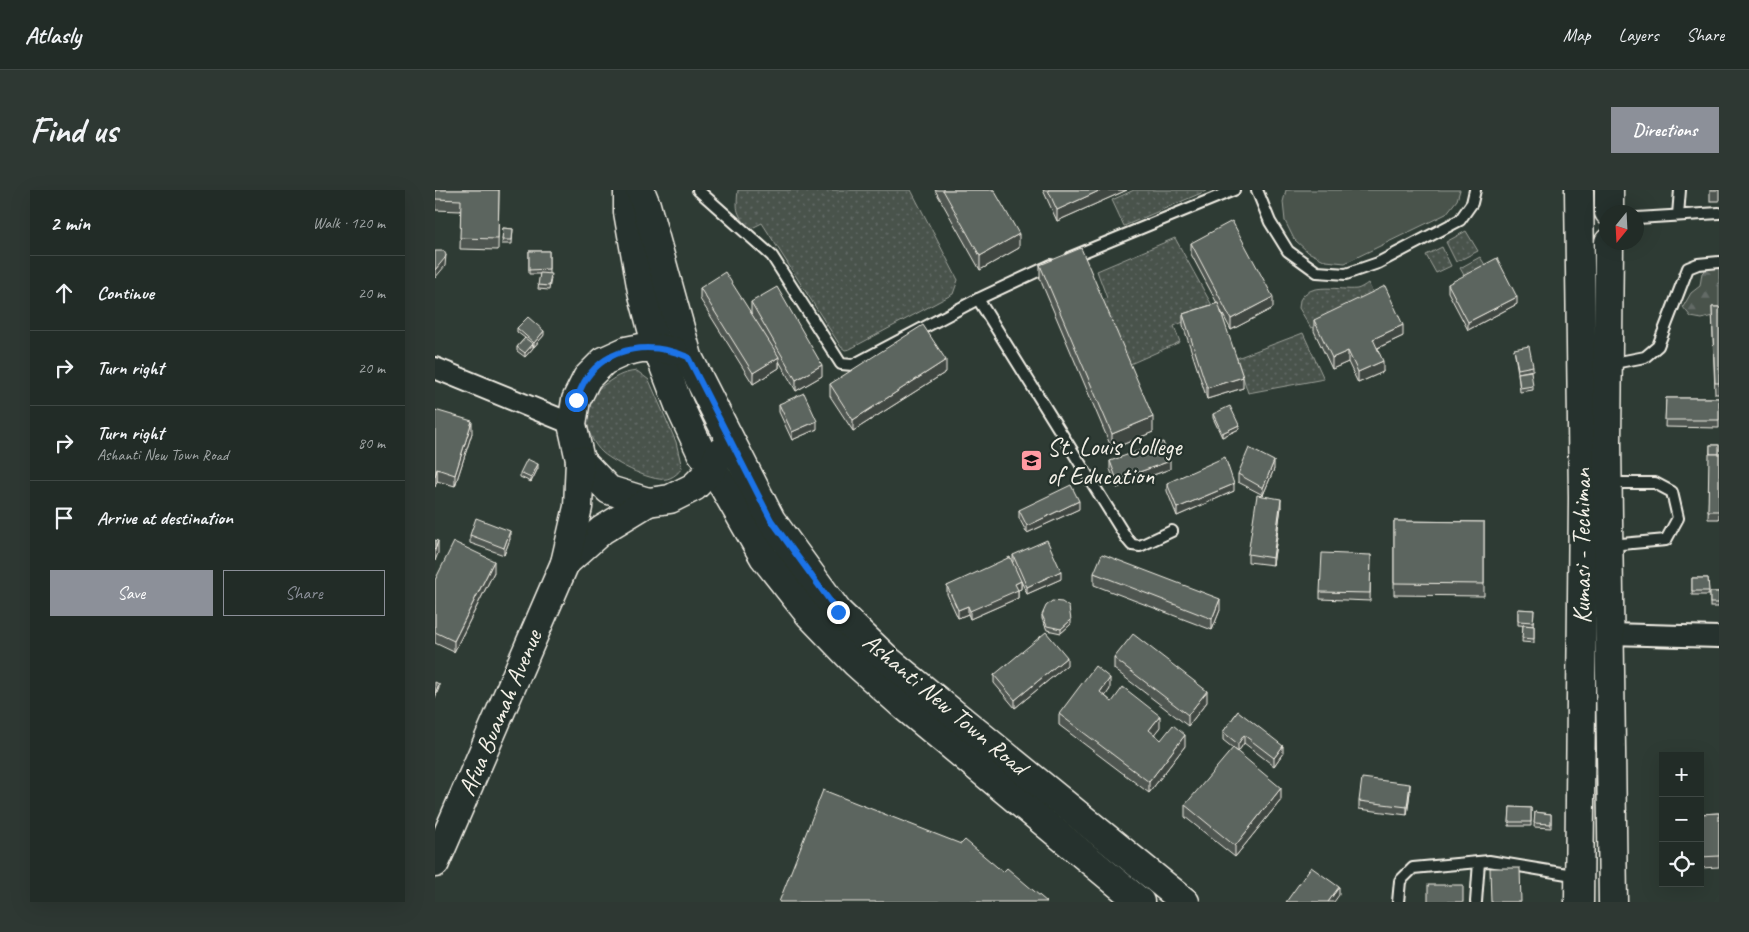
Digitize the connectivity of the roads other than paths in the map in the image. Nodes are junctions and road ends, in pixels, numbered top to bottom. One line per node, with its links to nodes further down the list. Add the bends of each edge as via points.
1 (628, 190): 16 (street, Ashanti New Town Road, via 628,212)
2 (640, 190): 20 (street, Ashanti New Town Road, via 647,205)
3 (698, 190): 17 (lane, via 772,256 841,364 853,365)
4 (1235, 190): 17 (lane)
5 (1257, 190): 6 (lane, via 1270,222 1288,251 1317,272 1345,274 1378,263 1460,220 1472,203)
6 (1475, 190)
7 (1579, 190): 37 (street, Kumasi - Techiman, via 1583,498)
8 (1609, 190): 10 (street)
9 (1680, 190): 12 (lane)
10 (1609, 205)
11 (1719, 213): 12 (lane)
12 (1678, 216): 13 (lane)
13 (1644, 218)
14 (1609, 250): 21 (street, Kumasi - Techiman)
15 (1719, 262): 21 (lane, via 1688,268 1658,346 1645,357)
16 (642, 291): 18 (street, Ashanti New Town Road); 19 (street)
17 (978, 299): 30 (lane, via 1132,545 1140,546)
18 (657, 348): 19 (street); 20 (street); 26 (street, Ashanti New Town Road, via 679,405 701,452)
19 (626, 351): 23 (street, via 604,361 587,378 576,400)
20 (688, 357): 24 (street, Ashanti New Town Road)
21 (1608, 364): 27 (street, Kumasi - Techiman)
22 (435, 368): 23 (street)
23 (572, 424): 25 (street)
24 (726, 433): 26 (street); 39 (street, Ashanti New Town Road, via 771,520 838,612 889,662)
25 (580, 460): 28 (street, via 609,490); 32 (street, Afua Buamah Avenue, via 578,507)
26 (713, 468): 28 (street, via 694,487); 29 (street, Ashanti New Town Road)
27 (1607, 483): 31 (street, Kumasi - Techiman); 31 (lane, via 1655,483 1672,492 1678,518 1666,540)
28 (659, 500): 29 (street, via 695,498); 32 (street, Afua Buamah Avenue, via 602,530)
29 (739, 515): 38 (street, Ashanti New Town Road, via 764,557 809,614 856,663)
30 (1172, 531)
31 (1608, 545): 33 (street, Kumasi - Techiman)
32 (565, 563): 36 (street, Afua Buamah Avenue)
33 (1610, 634): 34 (street); 42 (street, Kumasi - Techiman)
34 (1719, 637)
35 (1479, 862): 37 (lane, via 1489,861); 40 (lane, via 1413,868 1400,882); 41 (lane)
36 (435, 863)
37 (1579, 889)
38 (1140, 902)
39 (1185, 902)
40 (1398, 902)
41 (1475, 902)
42 (1613, 902)

